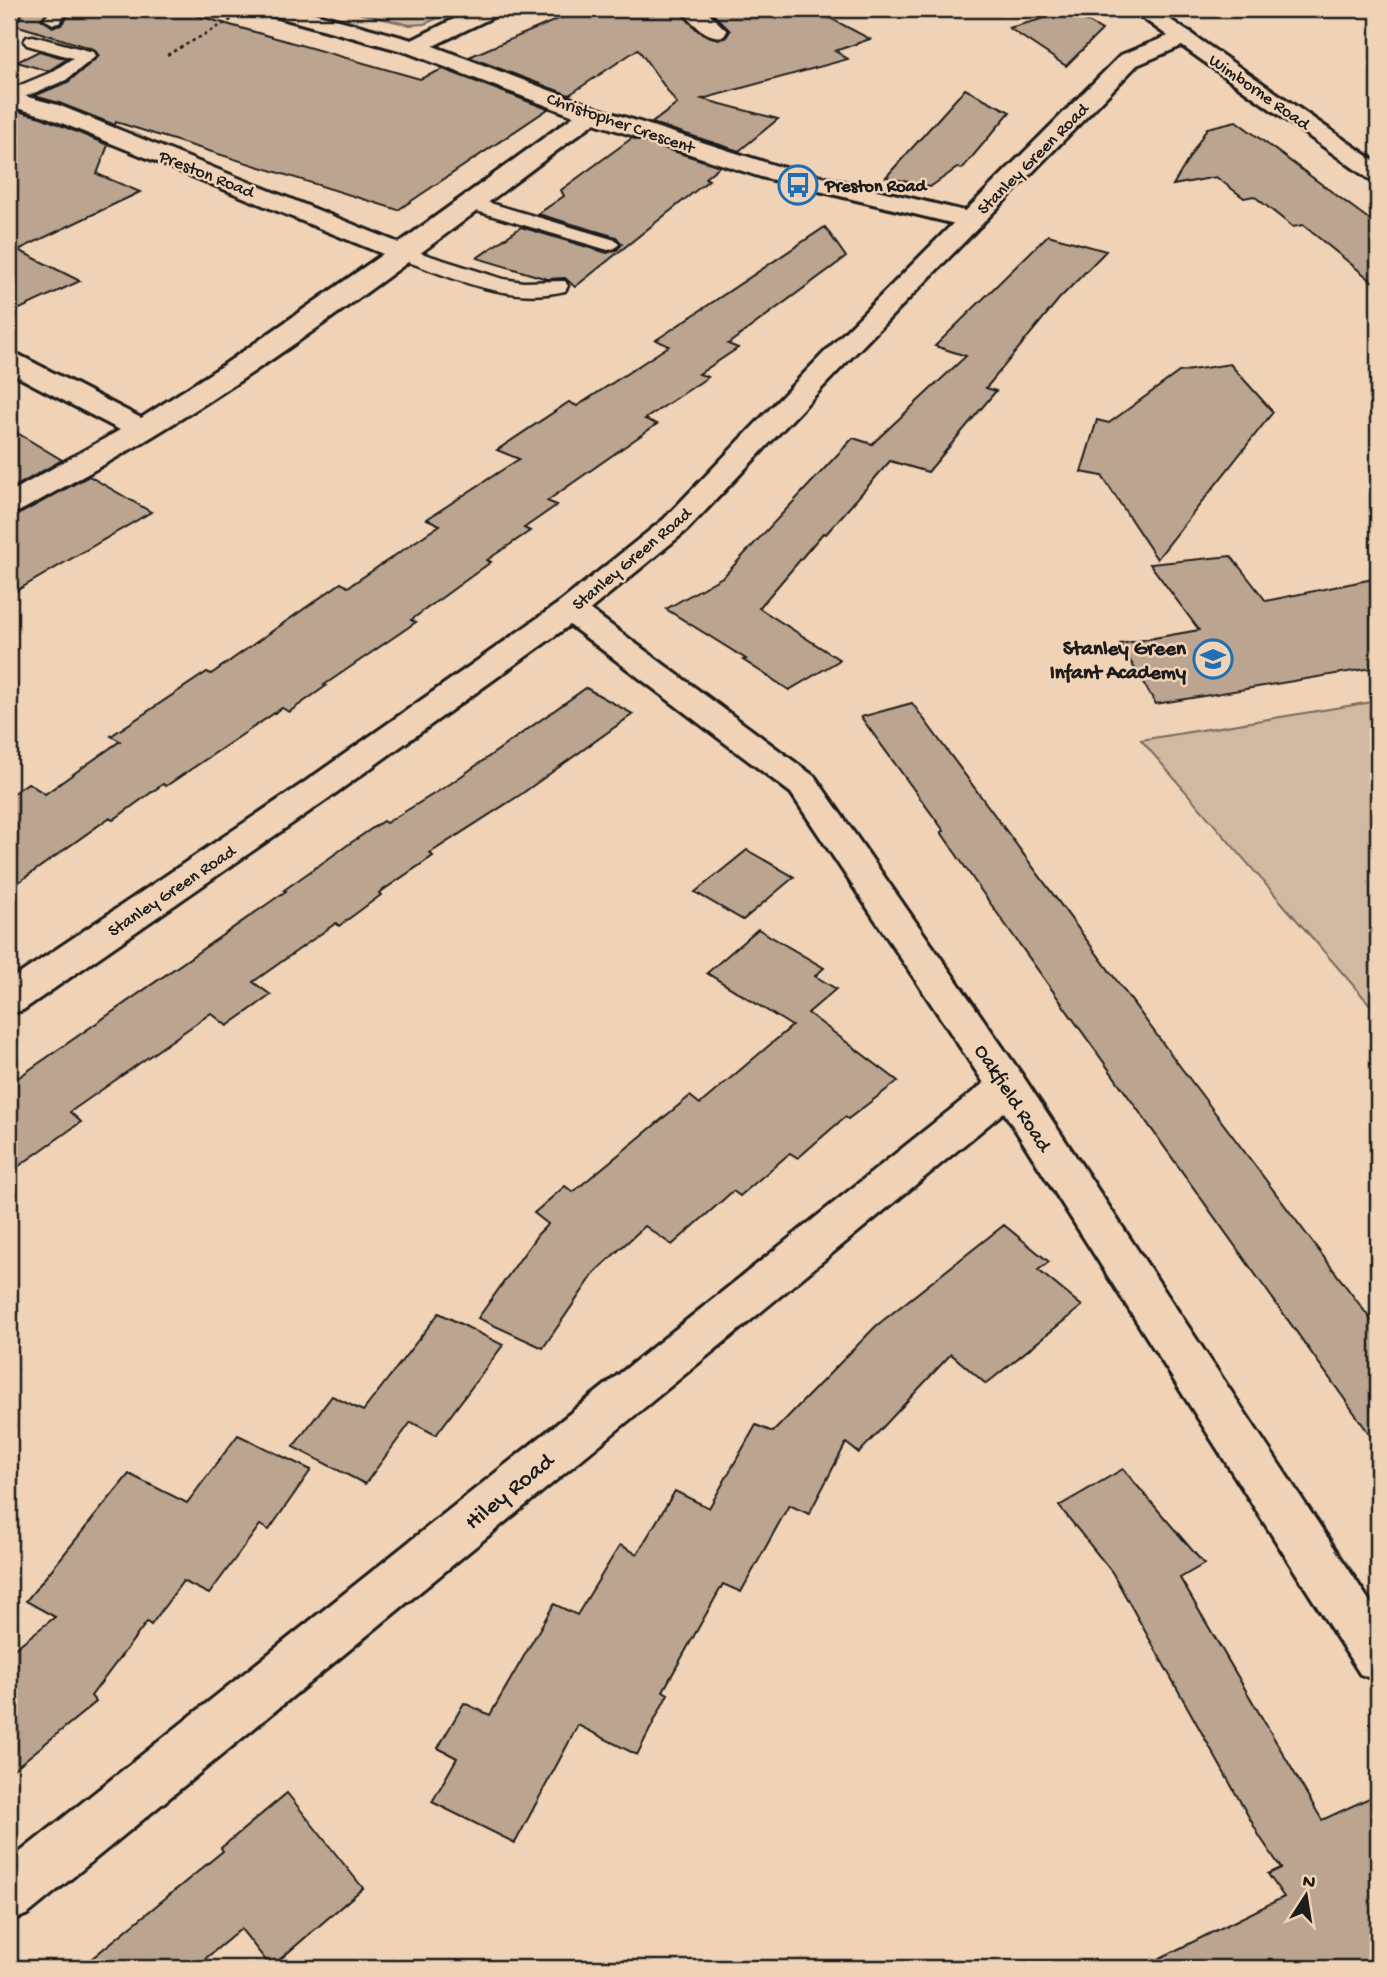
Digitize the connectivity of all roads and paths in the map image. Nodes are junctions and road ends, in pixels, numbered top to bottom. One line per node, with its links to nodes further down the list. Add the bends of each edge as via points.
1 (14, 9): 6 (lane)
2 (275, 9): 11 (main road, Christopher Crescent)
3 (492, 9): 11 (main road)
4 (695, 9): 8 (main road)
5 (1141, 9): 9 (main road, Wimborne Road)
6 (9, 15)
7 (240, 15): 12 (path)
8 (716, 31)
9 (1183, 37): 15 (main road, Wimborne Road); 17 (main road, Stanley Green Road, via 1129,60)
10 (33, 41): 13 (lane, via 87,56 59,76)
11 (414, 47): 14 (main road, Christopher Crescent)
12 (167, 55)
13 (9, 98): 19 (main road, Preston Road, via 50,110)
14 (591, 114): 16 (main road); 17 (main road, Christopher Crescent, via 771,172)
15 (1378, 174)
16 (470, 204): 18 (lane); 19 (main road)
17 (972, 220): 24 (main road, Stanley Green Road, via 676,525)
18 (608, 244)
19 (402, 253): 20 (lane, via 519,289); 22 (main road)
20 (557, 286)
21 (9, 361): 22 (main road)
22 (143, 430): 23 (main road)
23 (9, 505)
24 (570, 610): 25 (main road, Stanley Green Road); 26 (main road, Oakfield Road, via 803,785)
25 (9, 1000)
26 (1008, 1086): 27 (main road, Oakfield Road); 28 (main road, Hiley Road)
27 (1378, 1657)
28 (9, 1895)

